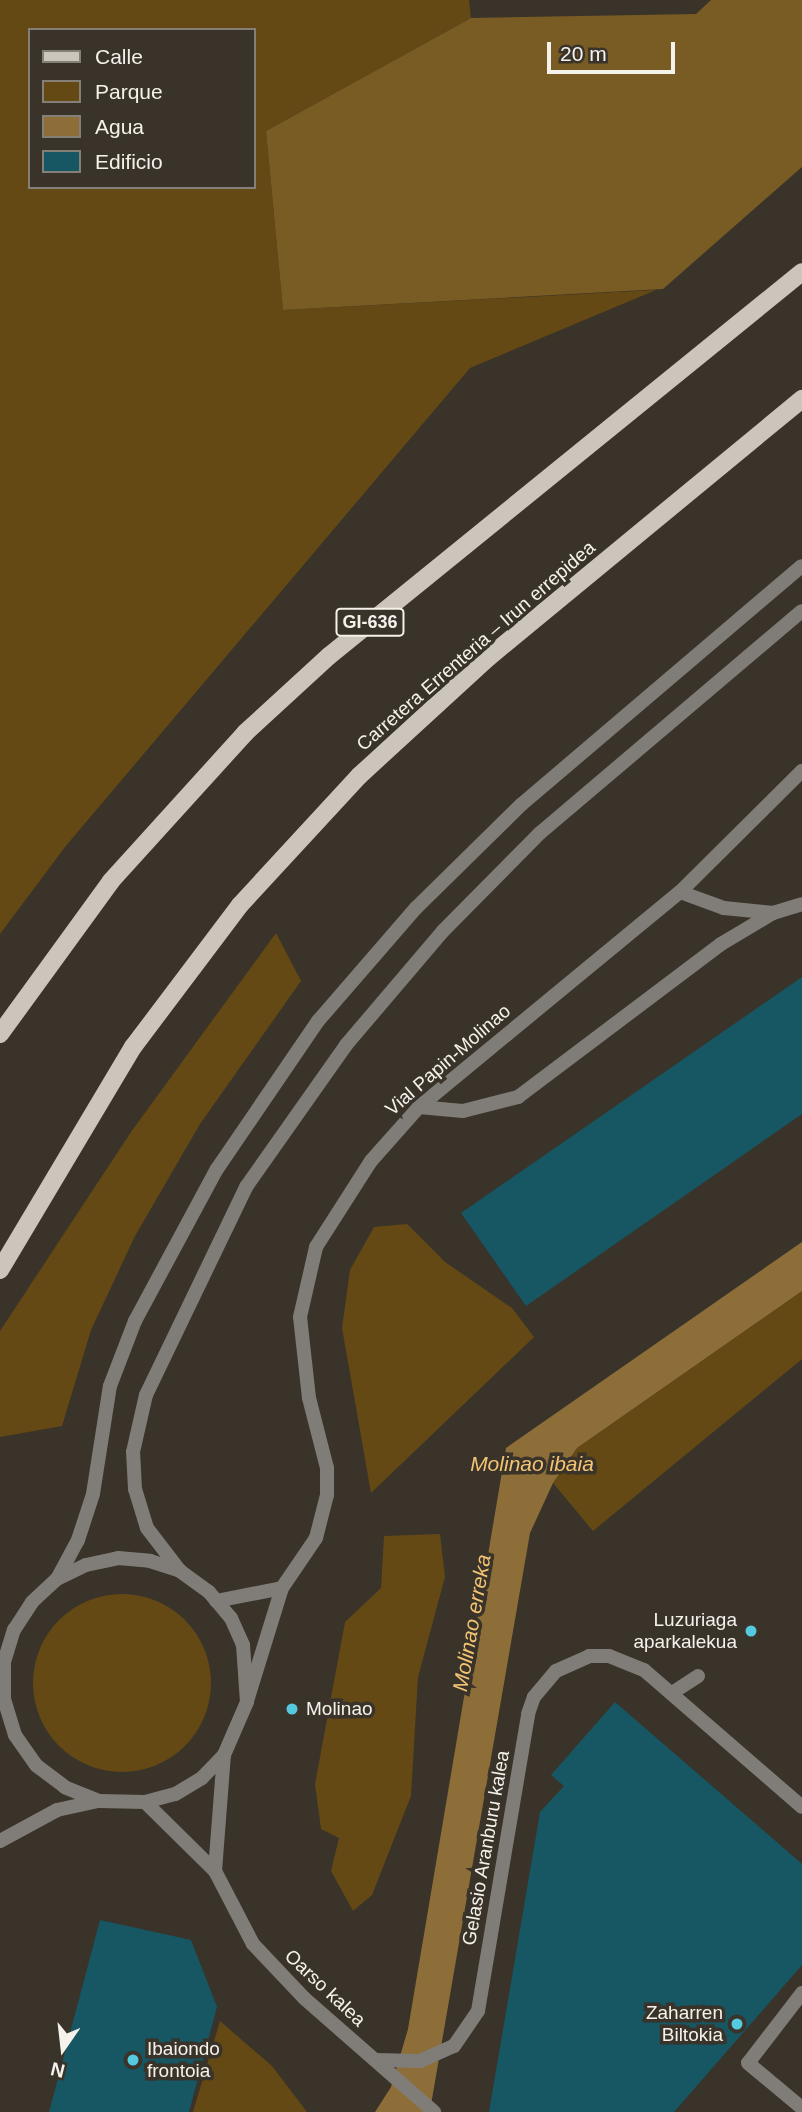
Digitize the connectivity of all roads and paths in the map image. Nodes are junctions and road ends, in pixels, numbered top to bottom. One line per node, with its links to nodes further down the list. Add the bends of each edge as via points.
1 (802, 272): 9 (main road, GI-636, via 348,640 245,733 111,881)
2 (802, 399): 11 (main road, Carretera Errenteria – Irun errepidea, via 489,657 359,776 240,905 133,1046)
3 (802, 566): 13 (street, via 522,804 416,908 318,1021 217,1169 135,1321 110,1386 93,1493 78,1540)
4 (802, 611): 12 (street, via 540,833 443,932 346,1045 254,1176 146,1395 138,1423 133,1452 135,1489 147,1528)
5 (802, 771): 6 (street, Vial Papin-Molinao)
6 (680, 891): 8 (street, via 724,908); 10 (street, Vial Papin-Molinao)
7 (802, 904): 8 (street)
8 (773, 913): 10 (street, via 721,944 518,1097 463,1111)
9 (0, 1034)
10 (419, 1107): 14 (street, Vial Papin-Molinao, via 371,1161 344,1201 316,1247 306,1279 300,1317 309,1398 327,1468 327,1495 316,1538)
11 (0, 1270)
12 (180, 1571): 13 (street, via 150,1561 118,1559 86,1565); 15 (street)
13 (57, 1579): 16 (street, via 32,1602 13,1630)
14 (282, 1588): 15 (street); 20 (street, Vial Papin-Molinao)
15 (216, 1601): 20 (street, via 243,1645)
16 (4, 1662): 18 (street); 22 (street, via 4,1699 15,1735 45,1772 65,1787)
17 (698, 1676): 19 (street)
18 (0, 1678)
19 (672, 1693): 24 (street); 28 (street, Gelasio Aranburu kalea, via 627,1661 589,1656 556,1671 534,1697 478,2011 454,2046 420,2061)
20 (247, 1702): 21 (street)
21 (224, 1755): 23 (street, via 202,1778 175,1794); 26 (street)
22 (99, 1801): 23 (street); 25 (street, via 57,1810)
23 (145, 1802): 26 (street, Oarso kalea)
24 (802, 1808)
25 (0, 1841)
26 (215, 1871): 28 (street, Oarso kalea, via 253,1944 304,1998)
27 (802, 1993): 29 (street, via 748,2063)
28 (375, 2060): 30 (street, Oarso kalea)
29 (802, 2108)
30 (434, 2112)

